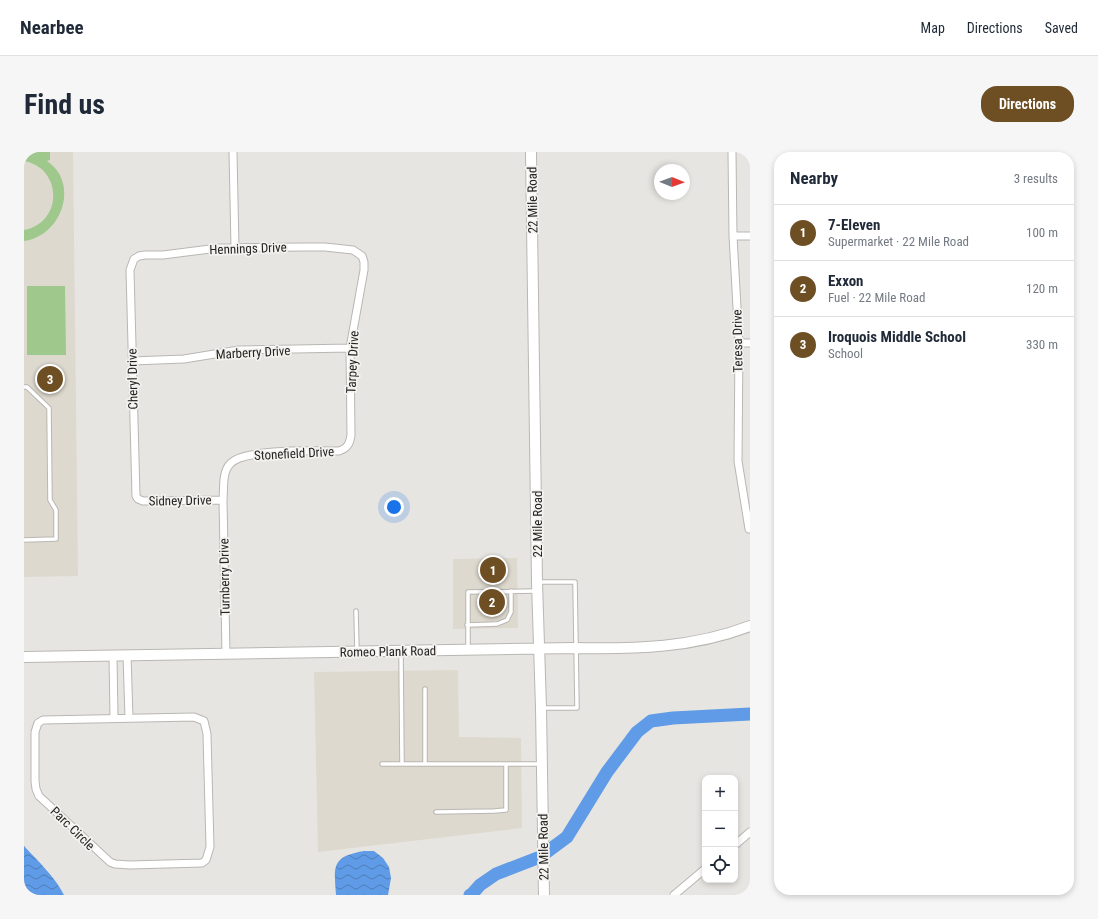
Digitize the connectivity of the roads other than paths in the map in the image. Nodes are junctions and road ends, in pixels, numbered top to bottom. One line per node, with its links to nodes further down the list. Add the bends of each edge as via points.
1 (233, 152): 6 (street)
2 (531, 152): 19 (street, 22 Mile Road)
3 (732, 152): 4 (street, Teresa Drive)
4 (733, 236): 5 (street); 9 (street, Teresa Drive)
5 (750, 236)
6 (235, 248): 7 (street, Hennings Drive, via 325,247 353,250); 8 (street, Hennings Drive, via 145,255)
7 (362, 256): 11 (street, Tarpey Drive, via 364,270)
8 (134, 259): 12 (street, Cheryl Drive, via 130,270)
9 (738, 343): 10 (street); 17 (street, Teresa Drive, via 738,460)
10 (750, 343)
11 (350, 348): 12 (street, Marberry Drive, via 239,350 184,359); 14 (street, Tarpey Drive, via 351,435)
12 (132, 361): 15 (street, Cheryl Drive, via 135,492)
13 (24, 387): 18 (lane, via 28,387 49,408 50,500 56,510 56,539)
14 (348, 445): 16 (street, Stonefield Drive, via 340,451 266,453 238,458 227,468)
15 (138, 499): 16 (street, Sidney Drive)
16 (223, 500): 29 (street, Turnberry Drive)
17 (748, 529)
18 (24, 540)
19 (537, 586): 20 (lane); 24 (street, 22 Mile Road); 25 (lane, via 575,582)
20 (511, 591): 22 (lane, via 511,612 507,620 498,624); 22 (lane, via 468,592)
21 (356, 611): 28 (lane)
22 (467, 624): 26 (lane)
23 (750, 626): 25 (street, Romeo Plank Road, via 686,644 619,649)
24 (539, 648): 25 (street, Romeo Plank Road); 26 (street, Romeo Plank Road); 34 (street, 22 Mile Road)
25 (576, 648): 34 (lane, via 577,708)
26 (468, 650): 27 (street, Romeo Plank Road)
27 (401, 651): 28 (street, Romeo Plank Road); 38 (lane)
28 (357, 652): 29 (street, Romeo Plank Road)
29 (226, 654): 31 (street, Romeo Plank Road)
30 (113, 656): 31 (street, Romeo Plank Road); 32 (street, Romeo Plank Road); 35 (street)
31 (127, 656): 36 (street)
32 (24, 657)
33 (425, 689): 39 (lane)
34 (541, 708): 41 (street, 22 Mile Road)
35 (114, 718): 36 (street, Parc Circle); 36 (street, Parc Circle, via 48,719 38,723 35,732 35,781 39,796 110,862 130,865 202,863 206,860 210,847 207,734 204,721 194,717)
36 (130, 718)
37 (382, 764): 38 (lane)
38 (402, 764): 39 (lane)
39 (425, 764): 40 (lane)
40 (506, 764): 41 (lane); 42 (lane, via 506,810)
41 (542, 764): 46 (street, 22 Mile Road)
42 (436, 812)
43 (750, 832): 44 (street)
44 (738, 842)
45 (702, 872): 47 (street)
46 (544, 895)
47 (674, 895)

